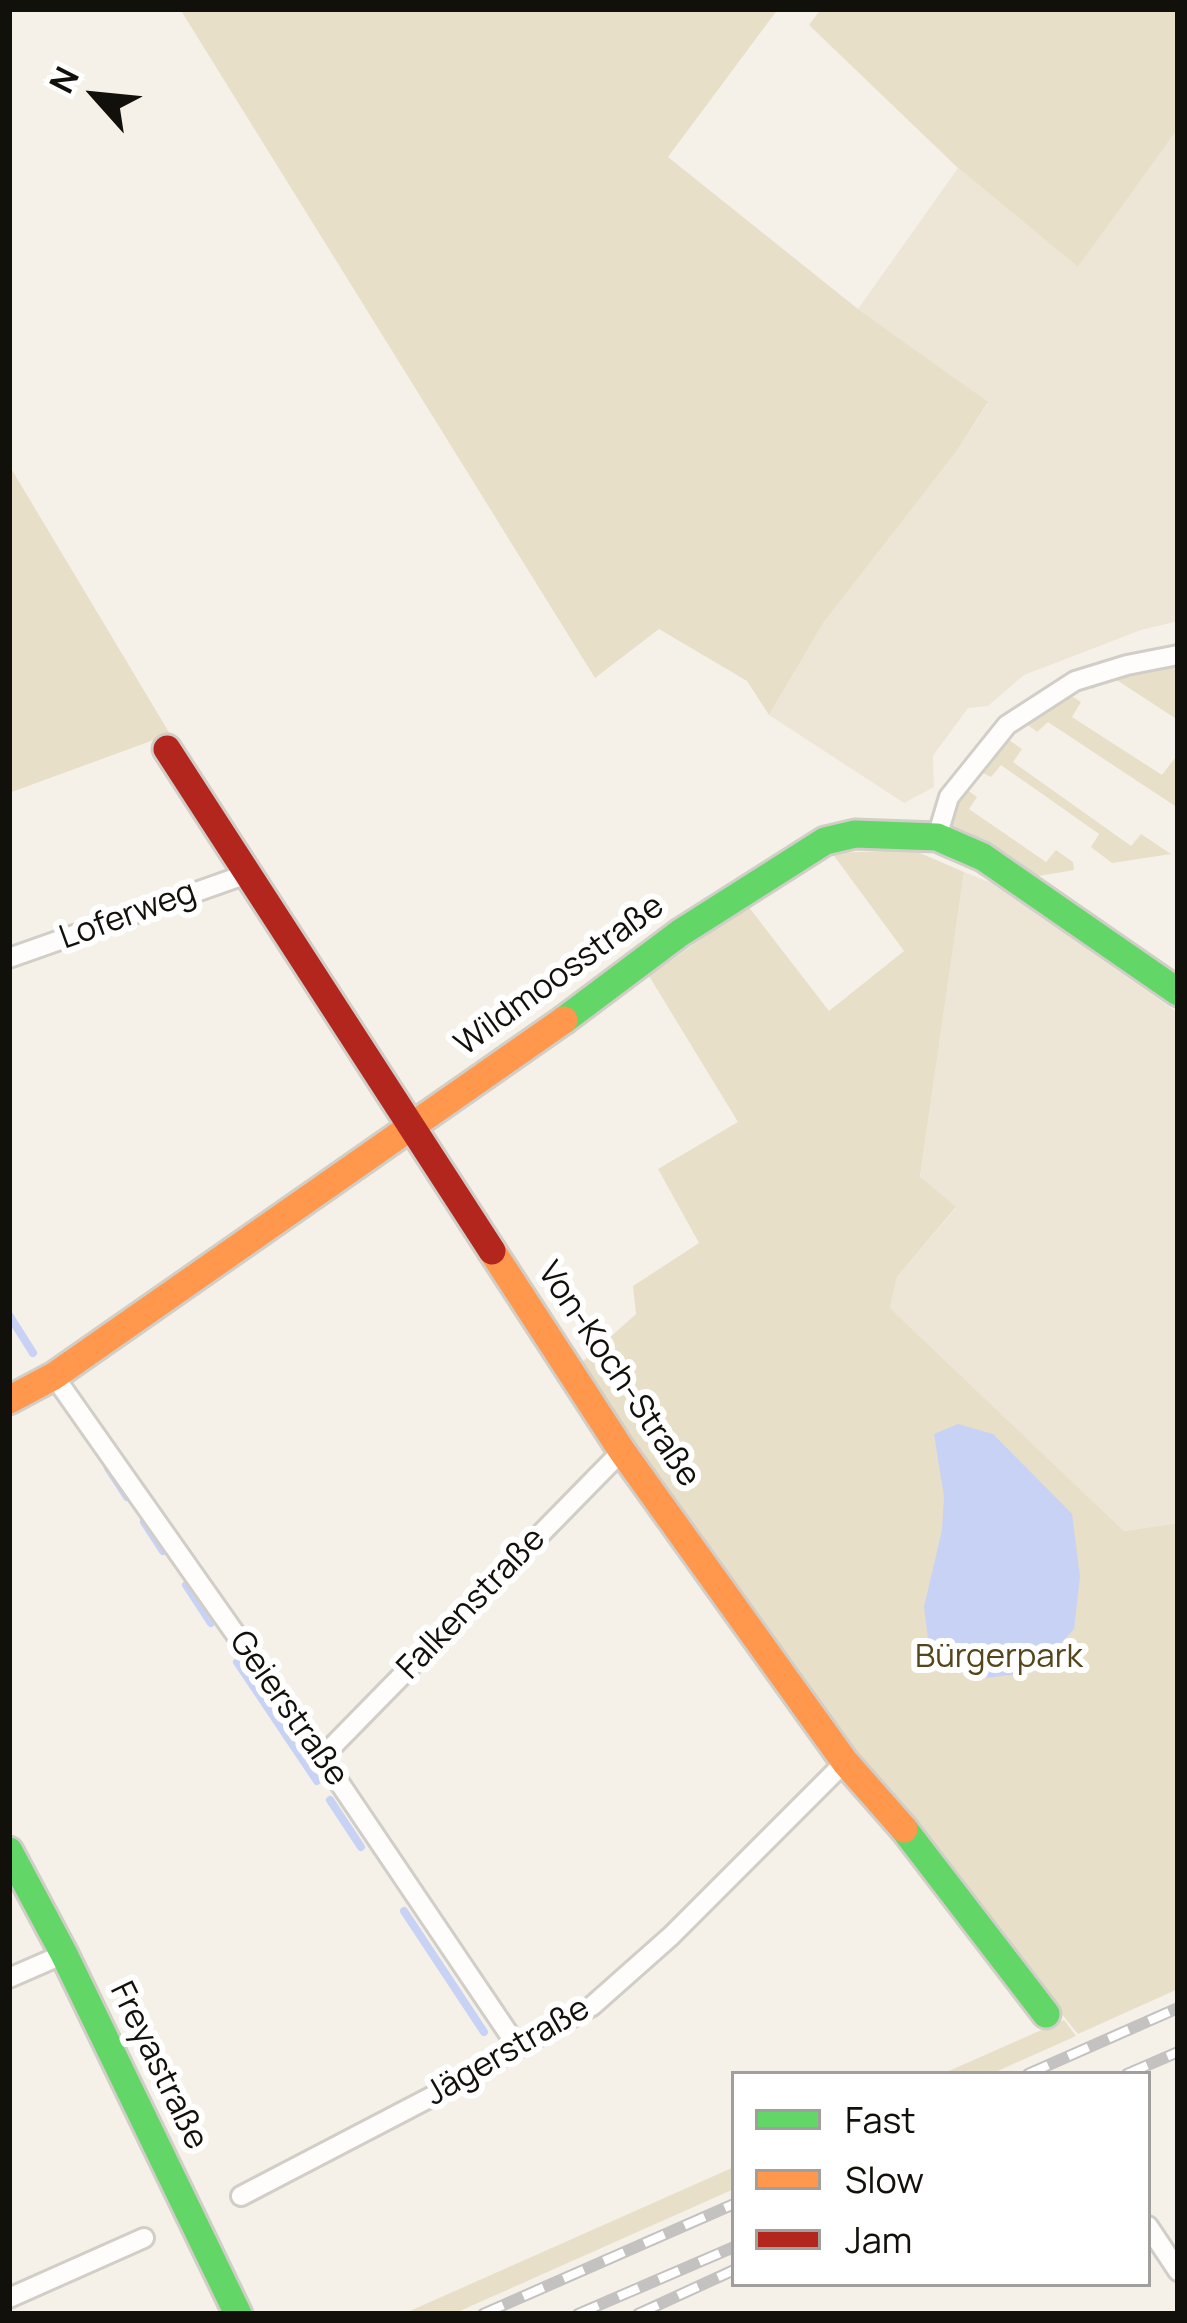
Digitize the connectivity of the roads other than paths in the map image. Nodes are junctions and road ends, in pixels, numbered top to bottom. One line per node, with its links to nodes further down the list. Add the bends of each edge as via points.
1 (1178, 655): 3 (street, via 1075,681 1007,724 949,796)
2 (167, 749): 4 (street, Von-Koch-Straße)
3 (937, 837): 6 (street, Wildmoosstraße, via 983,857); 7 (street, Wildmoosstraße, via 826,841 680,933)
4 (247, 874): 5 (street, Loferweg); 7 (street, Von-Koch-Straße)
5 (9, 958)
6 (1178, 992)
7 (411, 1126): 8 (street, Wildmoosstraße); 10 (street, Von-Koch-Straße)
8 (55, 1376): 9 (street, Wildmoosstraße); 11 (street, Geierstraße)
9 (9, 1400)
10 (622, 1451): 11 (street, Falkenstraße); 12 (street, Von-Koch-Straße)
11 (322, 1757): 17 (street, Geierstraße)
12 (845, 1762): 16 (street, Von-Koch-Straße); 17 (street, Jägerstraße, via 592,2006)
13 (9, 1851): 14 (street, Freyastraße)
14 (64, 1954): 15 (street); 23 (street, Freyastraße)
15 (9, 1978)
16 (1046, 2014)
17 (517, 2046): 18 (street, Jägerstraße)
18 (242, 2197)
19 (1151, 2230): 21 (street)
20 (144, 2238): 22 (street)
21 (1178, 2271)
22 (9, 2298)
23 (238, 2314)

